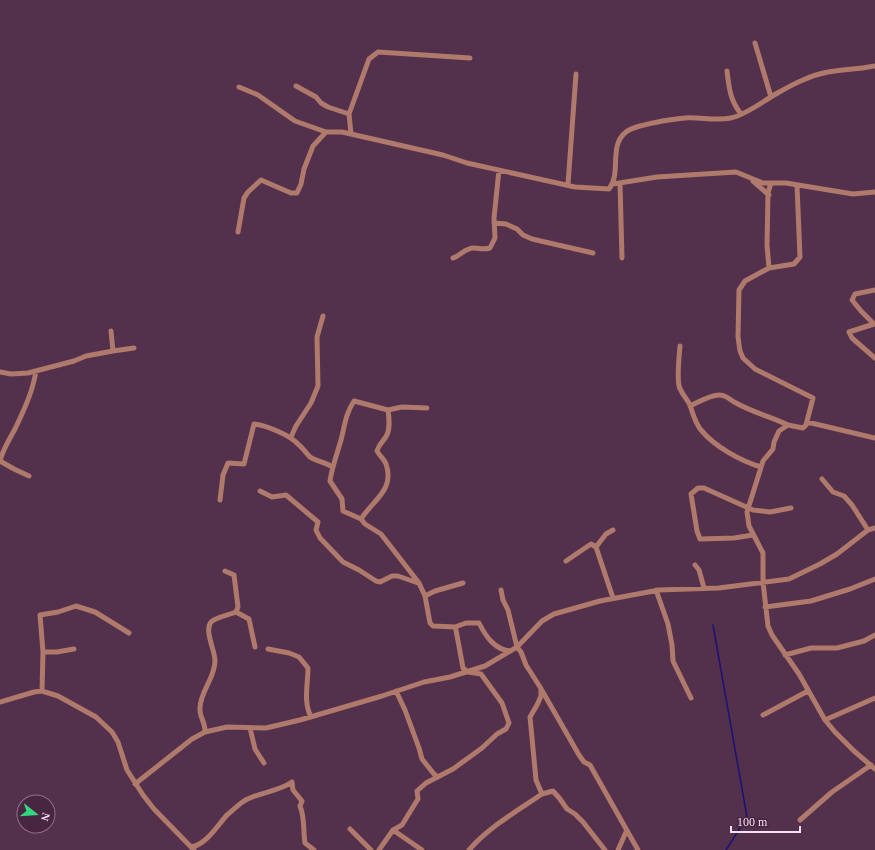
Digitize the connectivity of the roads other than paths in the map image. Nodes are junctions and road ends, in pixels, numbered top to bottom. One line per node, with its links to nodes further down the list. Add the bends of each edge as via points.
1 (755, 43): 8 (street)
2 (470, 58): 9 (street, via 378,52 370,59)
3 (875, 66): 8 (street, via 823,73 804,79)
4 (728, 71): 10 (street, via 729,89 734,106)
5 (576, 74): 17 (street)
6 (296, 86): 9 (street, via 328,107)
7 (240, 87): 11 (street, via 258,95 295,121)
8 (771, 97): 10 (street)
9 (349, 114): 12 (street)
10 (741, 114): 18 (street, via 726,119 684,118 631,129 621,137 618,145)
11 (326, 132): 12 (street); 23 (street, via 313,146 296,193 261,180 248,192 244,198)
12 (351, 134): 13 (street)
13 (499, 170): 17 (street); 22 (street)
14 (750, 178): 15 (street, via 736,172 657,177); 16 (street); 21 (street)
15 (620, 183): 18 (street); 26 (street)
16 (771, 183): 19 (street); 21 (street)
17 (568, 184): 18 (street, via 575,187 609,189)
18 (613, 184)
19 (798, 185): 20 (street, via 853,194); 27 (street, via 800,257 794,264)
20 (875, 192)
21 (769, 195): 27 (street)
22 (494, 223): 24 (street, via 506,224 532,239); 25 (street, via 495,238 490,248 473,248)
23 (238, 232)
24 (593, 253)
25 (453, 258)
26 (622, 258)
27 (769, 268): 40 (street, via 745,281 739,290 740,351 743,358 755,369 813,398)
28 (875, 290): 34 (street, via 855,294 852,300 874,324 850,332 852,338)
29 (323, 316): 42 (street, via 317,337 318,386)
30 (111, 331): 33 (street)
31 (680, 346): 37 (street, via 679,387)
32 (134, 348): 33 (street)
33 (113, 351): 35 (street)
34 (875, 358)
35 (36, 370): 36 (street, via 11,374); 44 (street, via 33,387)
36 (0, 372)
37 (690, 406): 41 (street, via 710,397 728,396 742,407); 46 (street, via 701,431 743,461)
38 (427, 408): 39 (street, via 402,407)
39 (388, 410): 45 (street, via 354,401 347,411); 53 (street, via 388,431 377,451 386,462 389,478 380,497)
40 (807, 422): 41 (street, via 803,428); 43 (street)
41 (788, 425): 46 (street, via 779,431 773,449)
42 (291, 437): 45 (street, via 311,458); 50 (street, via 254,424 244,464 228,463 223,475)
43 (875, 438)
44 (0, 461): 47 (street)
45 (332, 467): 53 (street, via 330,481 342,499 343,511)
46 (761, 467): 51 (street)
47 (29, 476)
48 (822, 479): 56 (street, via 833,492 844,496)
49 (260, 491): 64 (street, via 272,497 286,495 294,501 318,522 316,530 320,538 344,562 376,581 398,576)
50 (220, 500)
51 (748, 508): 52 (street, via 770,512); 57 (street, via 748,521); 57 (street, via 704,488 698,488 691,494 700,539)
52 (791, 508)
53 (361, 518): 64 (street, via 364,524 381,534)
54 (875, 528): 56 (street)
55 (612, 530): 58 (street)
56 (868, 530): 63 (street, via 820,564 789,579)
57 (753, 535): 63 (street, via 763,553)
58 (596, 547): 59 (street, via 591,544); 70 (street)
59 (566, 561)
60 (696, 565): 66 (street)
61 (225, 571): 72 (street, via 234,574 238,607)
62 (875, 579): 71 (street, via 811,601)
63 (763, 582): 66 (street); 71 (street)
64 (419, 583): 69 (street)
65 (463, 583): 69 (street)
66 (704, 588): 68 (street)
67 (501, 590): 76 (street)
68 (656, 590): 70 (street); 88 (street, via 668,624 673,661)
69 (425, 596): 73 (street, via 432,626)
70 (613, 598): 76 (street, via 554,614 542,621)
71 (765, 607): 82 (street, via 768,626)
72 (236, 612): 77 (street, via 249,619); 95 (street, via 216,618 208,630 215,662 210,683 202,696 200,709 206,726)
73 (455, 628): 81 (street, via 466,623 479,623 484,634 495,646); 83 (street, via 463,668)
74 (129, 633): 80 (street, via 95,612 76,606 40,615)
75 (875, 635): 82 (street, via 864,641 838,648 811,648)
76 (517, 646): 81 (street); 84 (street)
77 (255, 647)
78 (74, 649): 80 (street)
79 (268, 649): 92 (street, via 289,652 299,657 308,668 306,700)
80 (43, 652): 85 (street)
81 (511, 652): 83 (street)
82 (785, 655): 87 (street)
83 (468, 672): 86 (street); 99 (street, via 481,674 502,703 509,723 506,729 482,748)
84 (540, 687): 101 (street, via 541,696 530,716 536,780); 105 (street, via 579,755 590,765)
85 (42, 691): 90 (street); 100 (street, via 58,696 106,725 118,742 127,770)
86 (396, 691): 92 (street); 99 (street, via 422,759)
87 (808, 692): 91 (street); 93 (street)
88 (691, 698)
89 (875, 698): 93 (street)
90 (0, 702)
91 (763, 715)
92 (311, 717): 94 (street, via 266,728)
93 (825, 720): 97 (street, via 849,747)
94 (250, 728): 95 (street, via 227,727); 96 (street, via 255,749)
95 (205, 732): 100 (street)
96 (264, 764)
97 (871, 765): 98 (street); 102 (street, via 832,792)
98 (875, 769)
99 (438, 777): 104 (street, via 417,791 418,799 402,825)
100 (135, 784): 106 (street, via 154,810)
101 (542, 794): 111 (street); 112 (street, via 553,791)
102 (800, 820)
103 (350, 829): 108 (street)
104 (393, 830): 109 (street); 110 (street)
105 (626, 832): 113 (street); 114 (street)
106 (192, 848): 107 (street, via 244,802 263,793 282,789 292,782 293,790 302,801 300,806 304,815 305,843)
107 (314, 850)
108 (371, 850)
109 (379, 850)
110 (422, 850)
111 (469, 850)
112 (606, 850)
113 (618, 850)
114 (638, 850)

